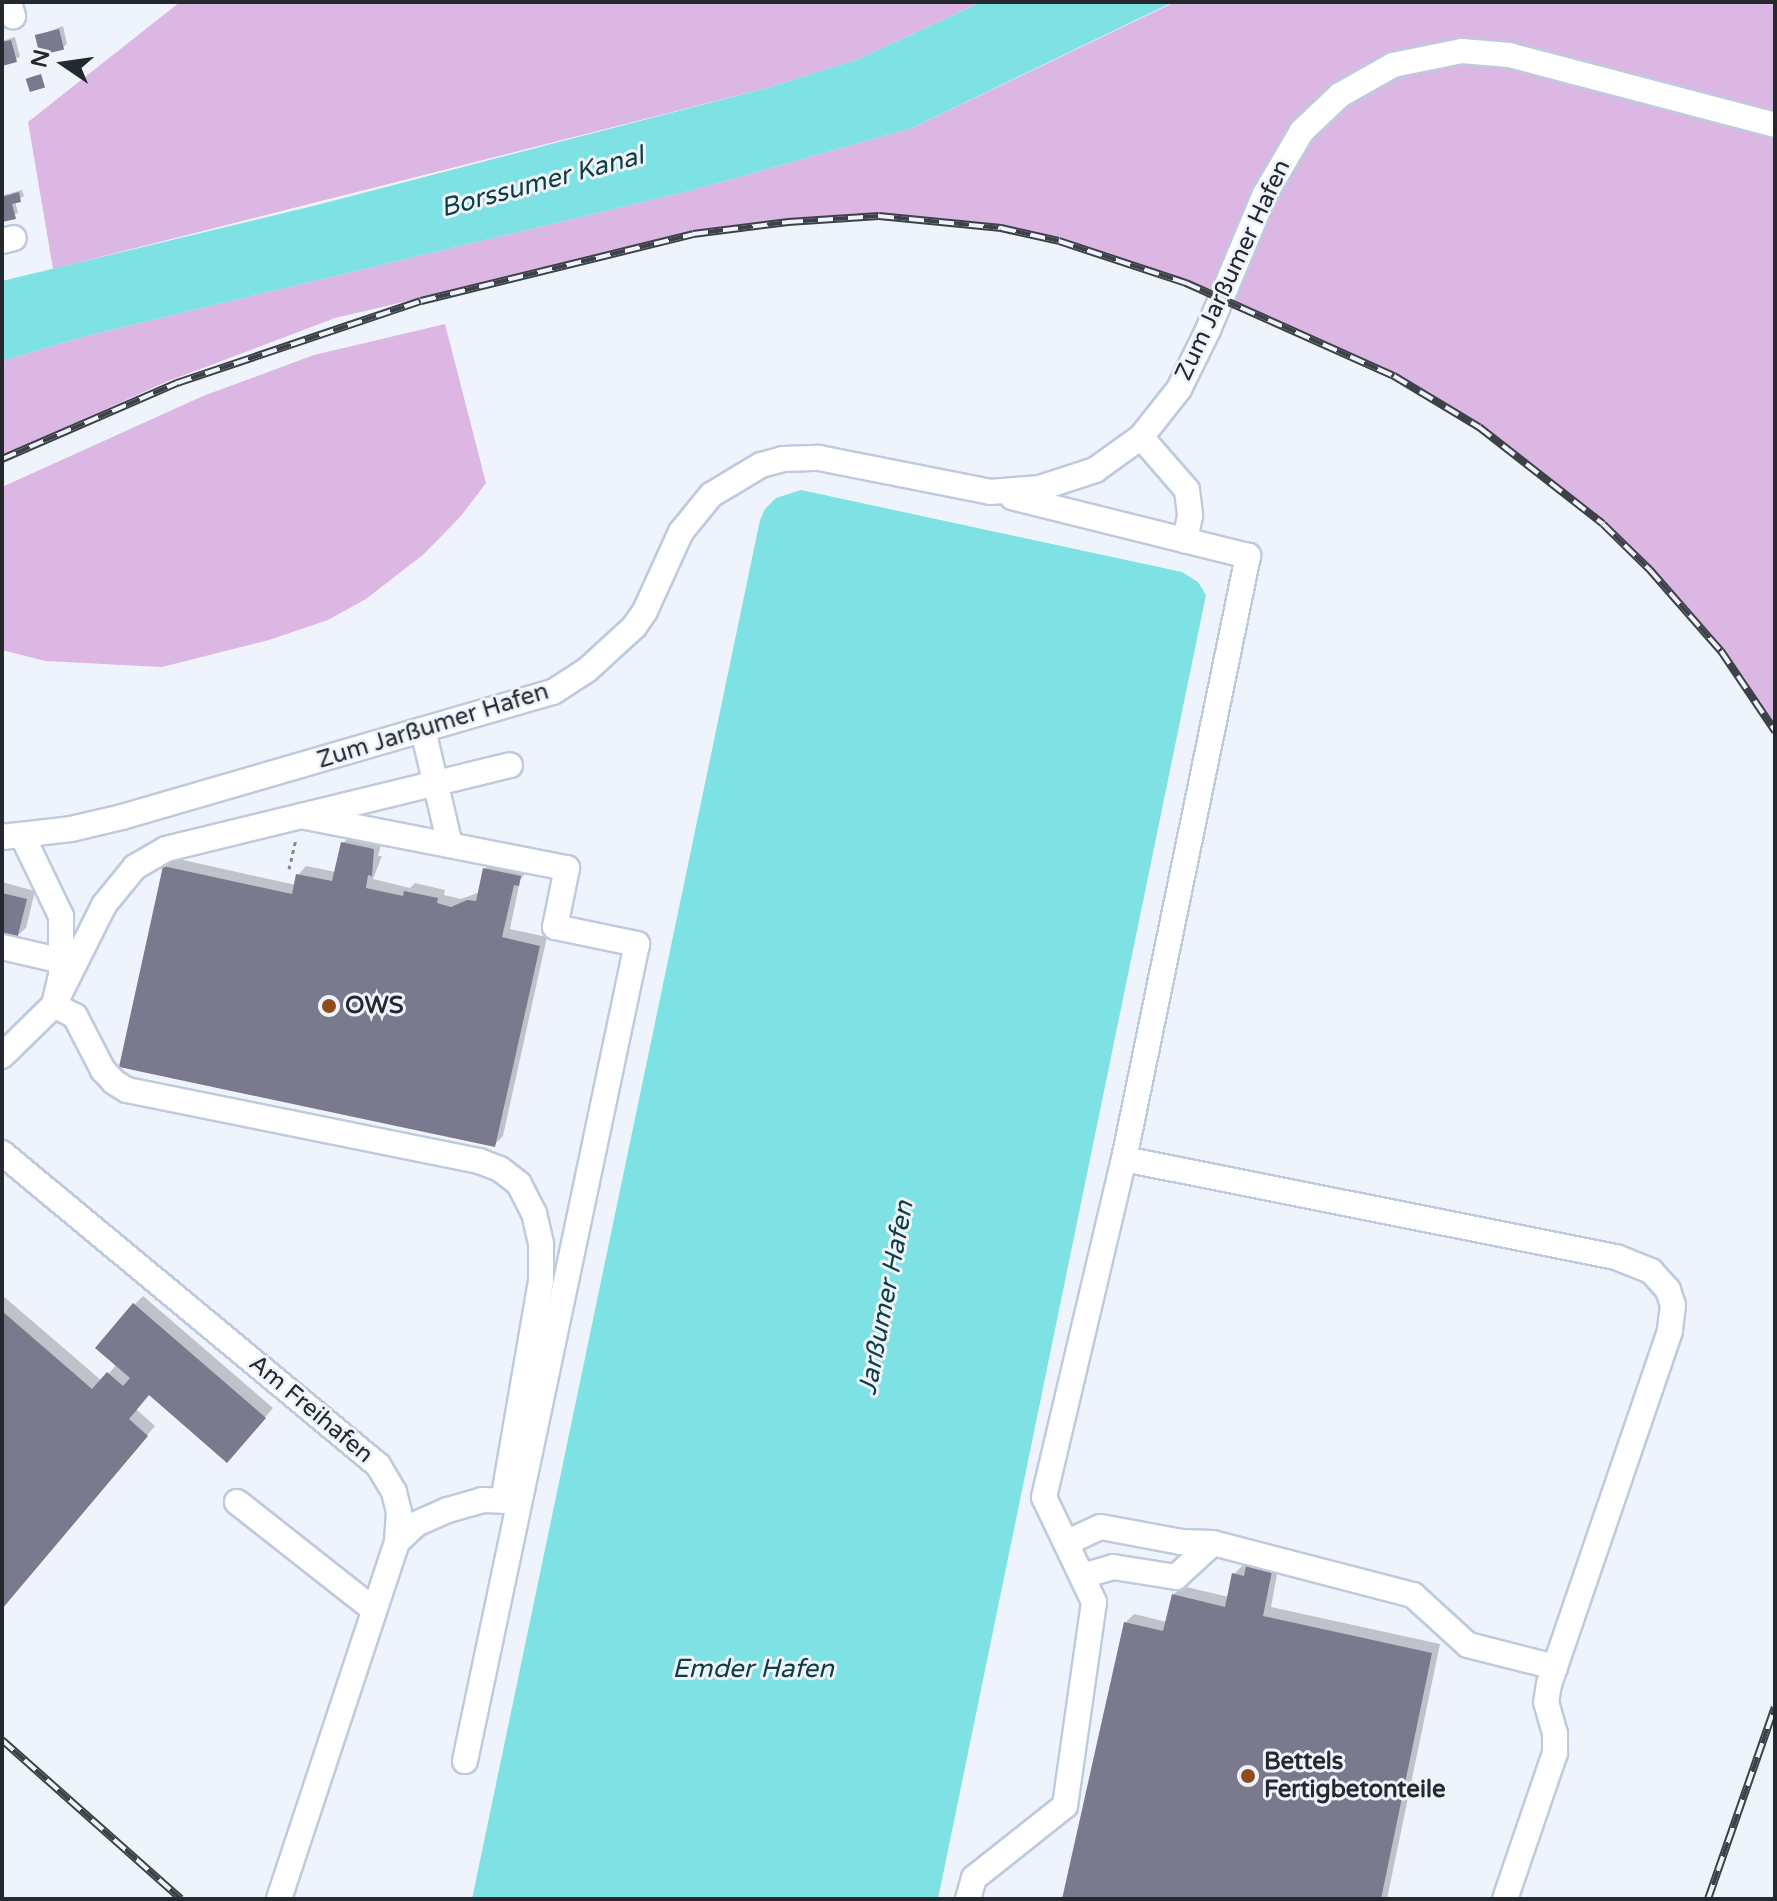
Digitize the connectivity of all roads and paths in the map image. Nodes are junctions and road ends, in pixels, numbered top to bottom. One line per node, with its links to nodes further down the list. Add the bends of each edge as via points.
1 (1775, 125): 2 (street, Zum Jarßumer Hafen, via 1509,55 1462,51 1393,65 1340,95 1287,153 1194,362)
2 (1141, 437): 3 (street, Zum Jarßumer Hafen, via 1084,474 1040,488); 4 (street, via 1187,490 1190,516)
3 (990, 492): 4 (street); 5 (street, Zum Jarßumer Hafen, via 819,458 783,459 742,473 697,510 640,619 587,670 553,692)
4 (1185, 540): 16 (street, via 1248,556)
5 (423, 730): 7 (street); 9 (street, Zum Jarßumer Hafen, via 122,817)
6 (510, 765): 7 (street)
7 (436, 783): 8 (street); 10 (street)
8 (301, 816): 10 (street); 13 (street, via 166,849 135,867 104,905)
9 (12, 836): 12 (street, via 61,916)
10 (450, 845): 17 (street, via 567,868 555,927 637,944)
11 (2, 947): 12 (street)
12 (62, 961): 13 (street)
13 (54, 1005): 14 (street); 17 (street, via 75,1016 103,1070 127,1090 479,1161 519,1184 534,1213 541,1281)
14 (2, 1056)
15 (2, 1153): 19 (street, Am Freihafen, via 378,1465 399,1512)
16 (1124, 1159): 20 (street, via 1044,1497); 24 (street, via 1616,1257 1640,1264 1661,1279 1673,1305 1670,1331)
17 (511, 1501): 19 (street, via 482,1500 448,1510 416,1524); 25 (street)
18 (237, 1502): 23 (street)
19 (397, 1542): 23 (street, Am Freihafen)
20 (1066, 1543): 21 (street, via 1101,1527 1114,1527 1181,1542); 22 (street)
21 (1213, 1543): 22 (street, via 1176,1577 1113,1567); 24 (street, via 1413,1595 1468,1645)
22 (1082, 1576): 27 (street, via 1094,1602 1065,1806 974,1878)
23 (374, 1610): 26 (street, Am Freihafen)
24 (1555, 1667): 28 (street, via 1546,1697 1555,1753)
25 (465, 1761)
26 (279, 1899)
27 (968, 1899)
28 (1505, 1899)

